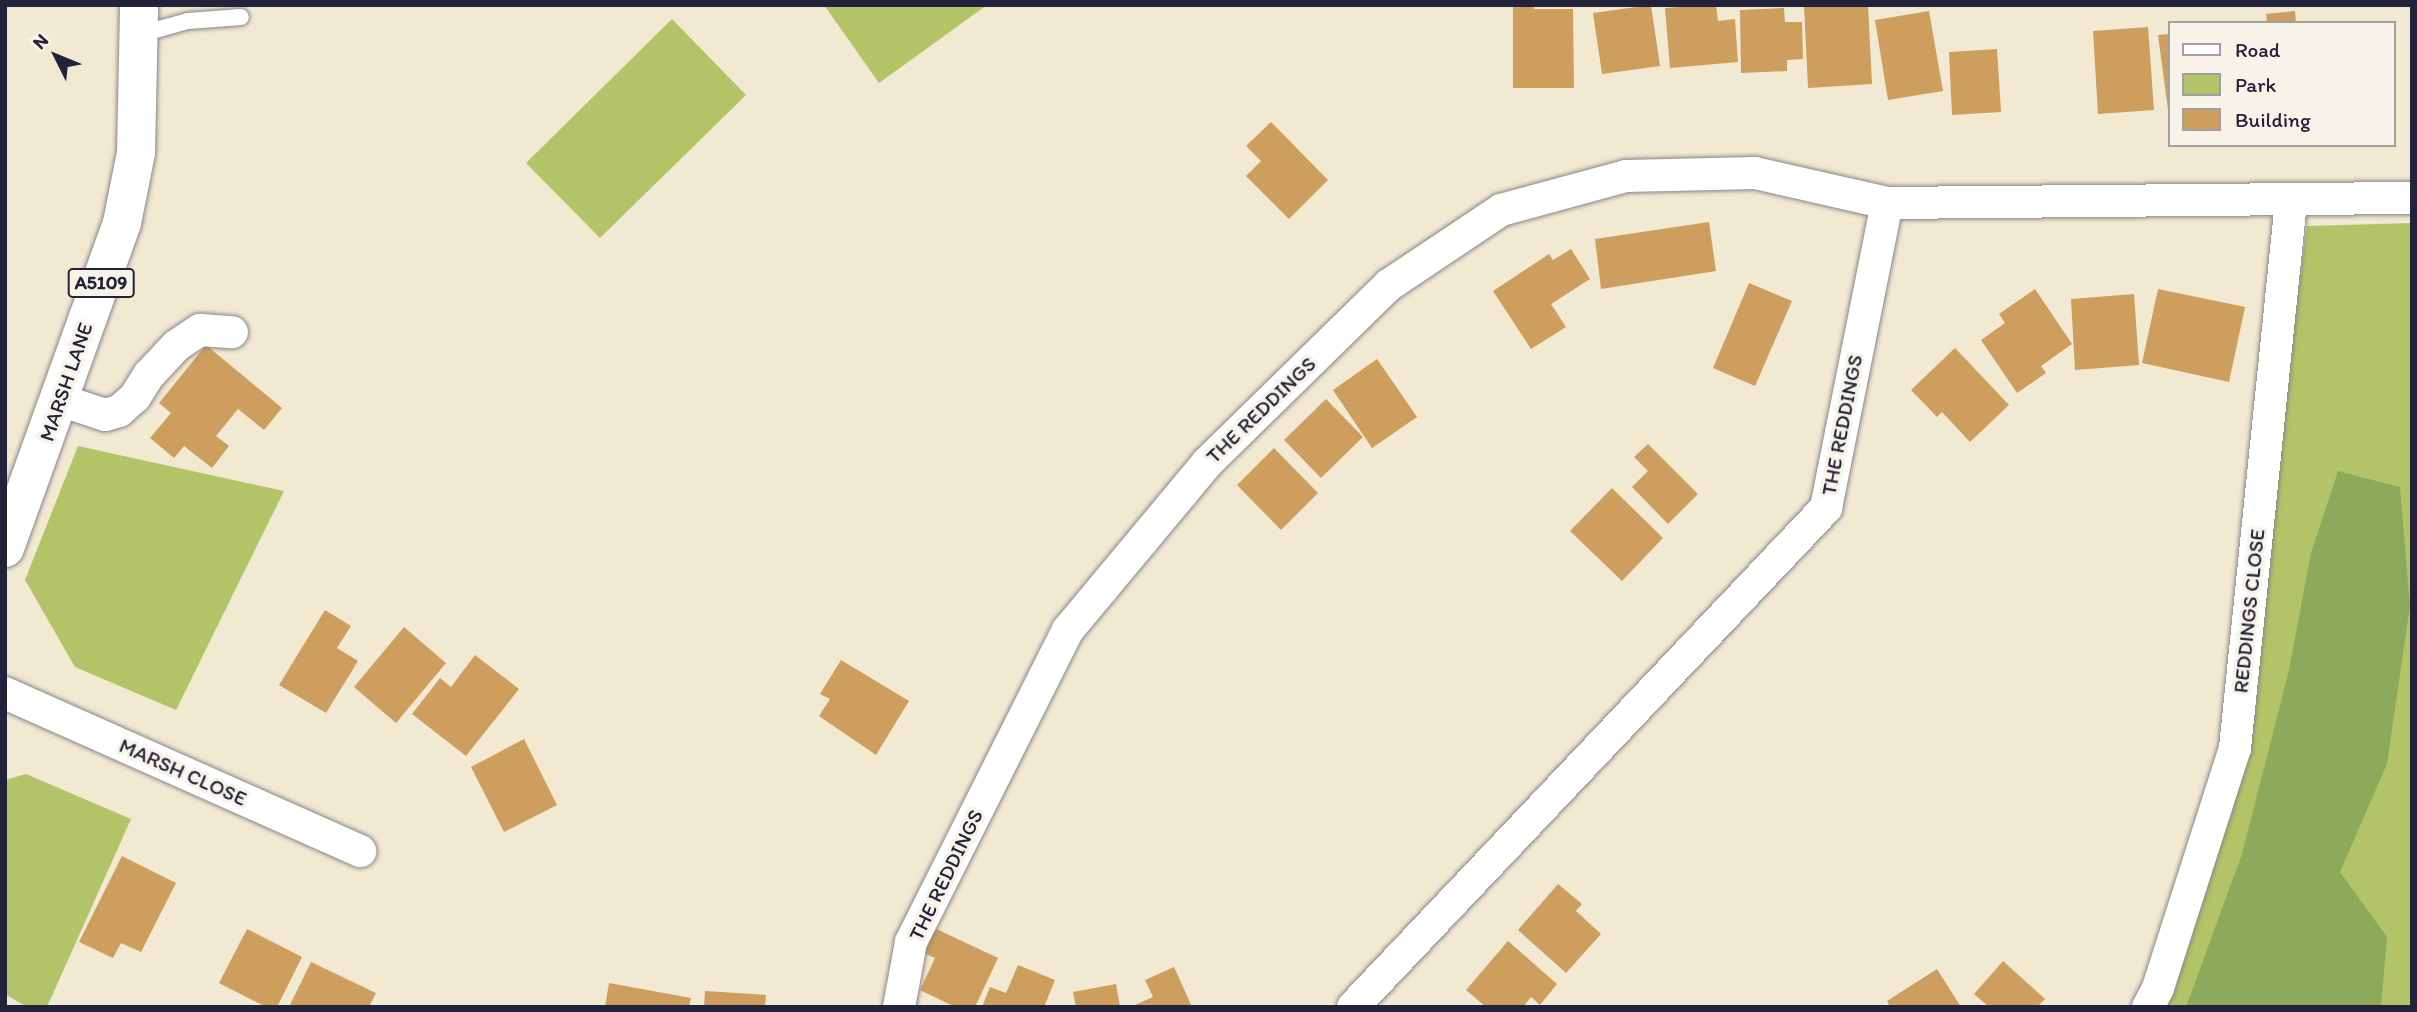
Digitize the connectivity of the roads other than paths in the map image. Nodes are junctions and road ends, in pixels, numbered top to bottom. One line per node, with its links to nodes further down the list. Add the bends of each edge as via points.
1 (241, 17): 2 (lane)
2 (140, 20): 7 (main road, MARSH LANE / A5109, via 136,153 122,223)
3 (2412, 198): 4 (street, THE REDDINGS)
4 (2291, 201): 5 (street, THE REDDINGS); 13 (street, REDDINGS CLOSE, via 2235,748)
5 (1887, 203): 11 (street, THE REDDINGS, via 1755,173 1626,176 1501,210 1390,285 1207,463 1068,630 911,942); 12 (street, THE REDDINGS, via 1826,508)
6 (232, 332): 7 (street, via 200,330 176,346 119,411 105,415)
7 (60, 400): 8 (main road, MARSH LANE / A5109)
8 (5, 548)
9 (5, 693): 10 (street, MARSH CLOSE)
10 (360, 851)
11 (900, 1007)
12 (1353, 1007)
13 (2148, 1007)

